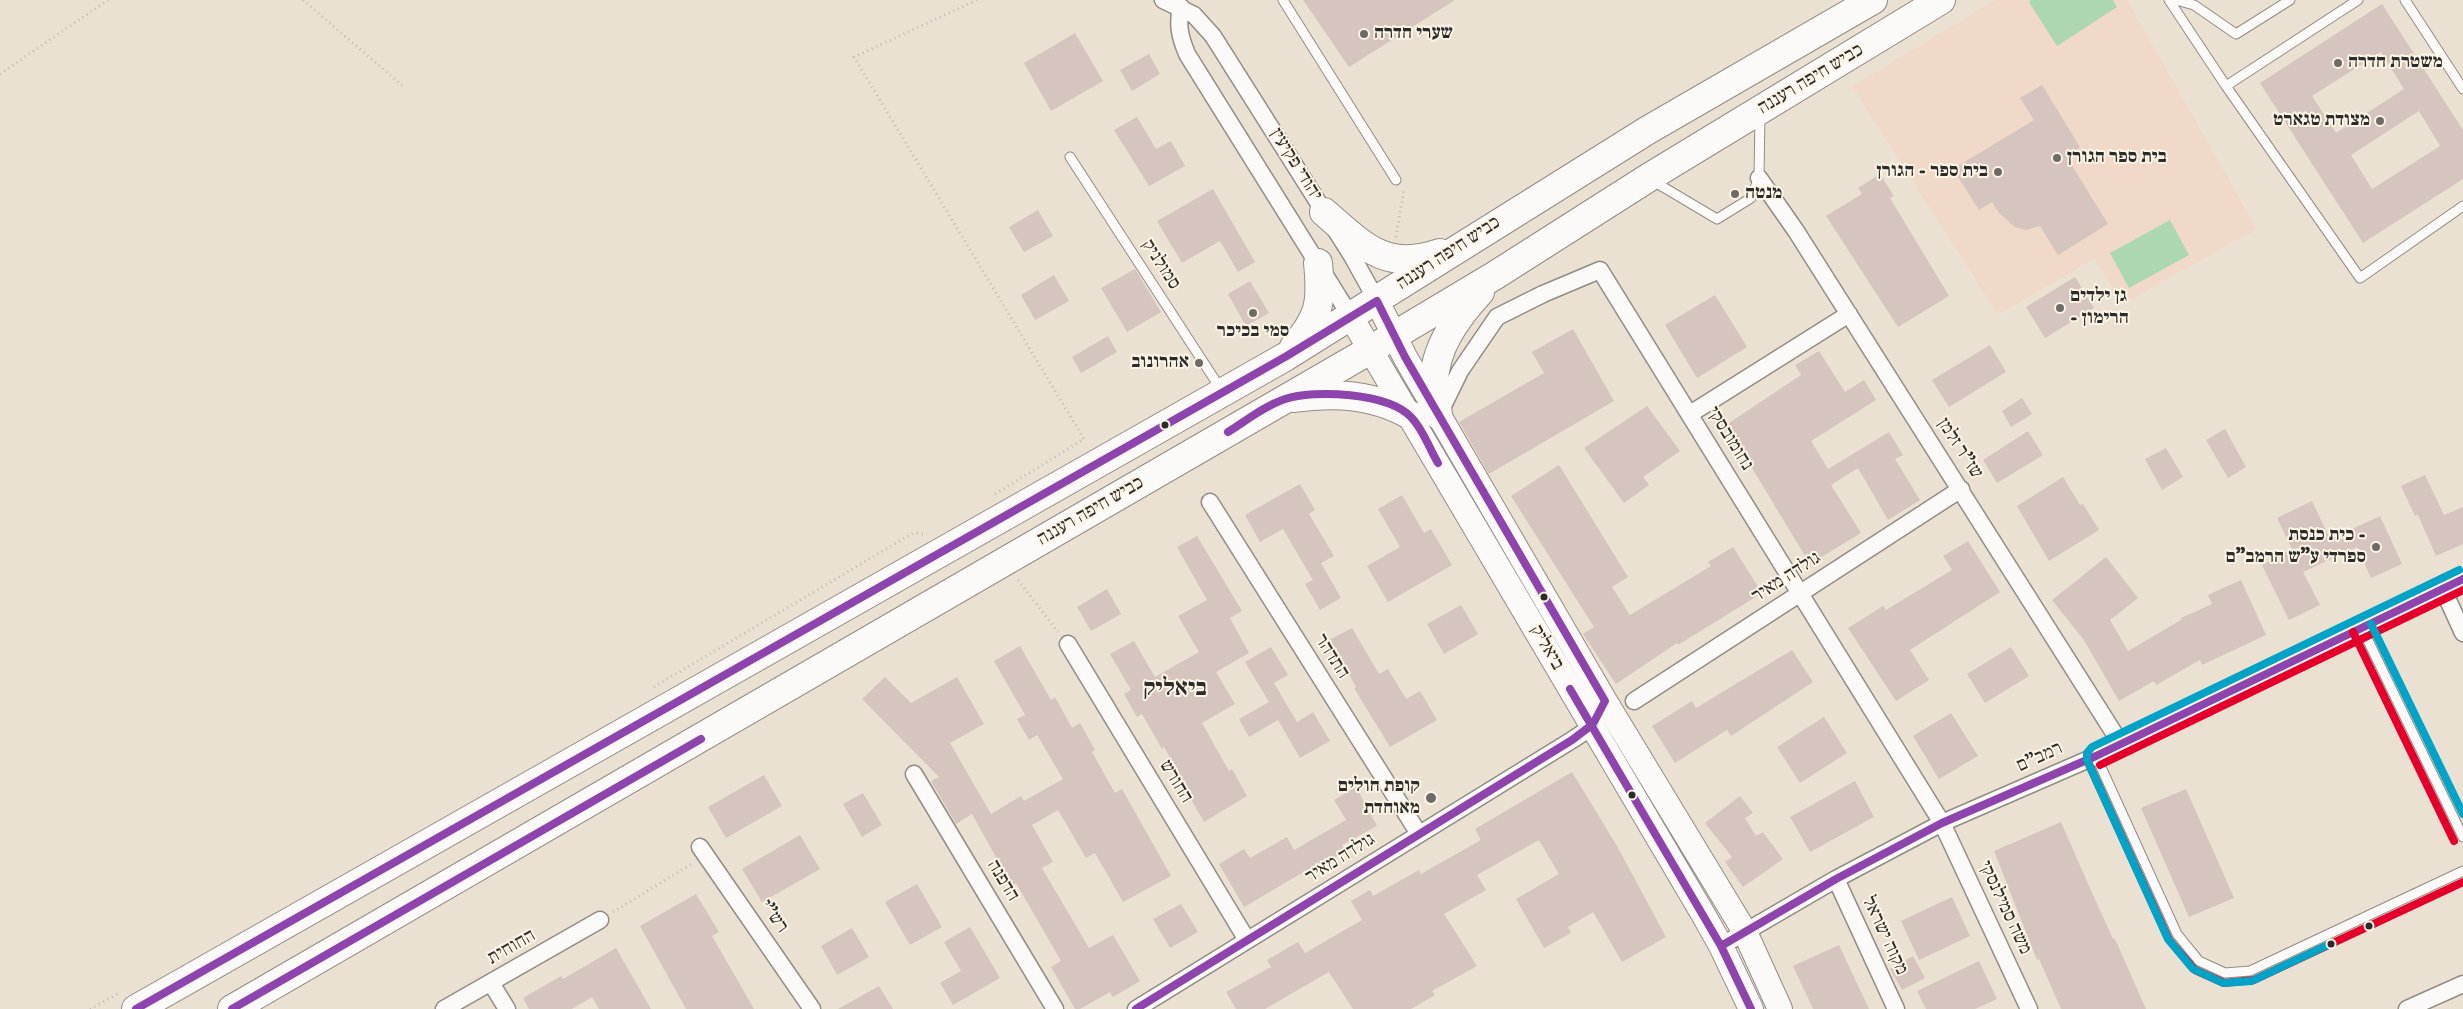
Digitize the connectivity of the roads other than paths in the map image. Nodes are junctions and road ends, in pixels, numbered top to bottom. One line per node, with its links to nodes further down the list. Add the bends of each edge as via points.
1 (1163, 0): 10 (street, יהודי פקיעין)
2 (1283, 0): 17 (lane)
3 (1873, 0): 20 (highway, כביש חיפה רעננה, via 1648,130)
4 (1941, 0): 13 (highway, כביש חיפה רעננה)
5 (2169, 0): 11 (lane)
6 (2176, 0): 7 (lane, via 2194,5 2236,34)
7 (2290, 0)
8 (2358, 0): 11 (lane)
9 (2405, 0): 12 (lane)
10 (1186, 3): 19 (street, יהודי פקיעין, via 1213,36); 21 (street, יהודי פקיעין, via 1178,22 1186,54)
11 (2226, 86): 18 (lane, via 2360,278)
12 (2463, 89)
13 (1760, 111): 15 (highway, כביש חיפה רעננה); 16 (lane)
14 (1070, 157): 29 (lane, סמולניק)
15 (1648, 178): 16 (lane, via 1717,219 1751,198); 22 (highway, כביש חיפה רעננה)
16 (1759, 178): 24 (street, שז"ר זלמן)
17 (1401, 182)
18 (2463, 206)
19 (1324, 212): 20 (highway, via 1370,249 1392,259 1423,258); 23 (street, יהודי פקיעין)
20 (1470, 241): 23 (highway, כביש חיפה רעננה)
21 (1318, 264): 25 (street, יהודי פקיעין); 28 (highway, via 1320,303 1314,319)
22 (1494, 276): 26 (highway, כביש חיפה רעננה); 31 (highway, via 1450,328 1439,356 1434,383)
23 (1377, 301): 25 (highway, כביש חיפה רעננה); 26 (main road, יהודי פקיעין)
24 (1848, 314): 32 (street); 34 (street, שז"ר זלמן)
25 (1350, 317): 27 (main road, ביאליק); 28 (highway, כביש חיפה רעננה)
26 (1393, 336): 27 (highway, כביש חיפה רעננה); 31 (main road, ביאליק)
27 (1370, 350): 30 (highway, כביש חיפה רעננה); 33 (main road, ביאליק)
28 (1285, 357): 29 (highway, כביש חיפה רעננה)
29 (1222, 391): 60 (highway, כביש חיפה רעננה)
30 (1285, 399): 33 (highway, via 1344,395 1374,400); 62 (highway, כביש חיפה רעננה)
31 (1438, 414): 32 (street, נחומובסקי, via 1460,371 1497,317 1600,270); 42 (main road, ביאליק)
32 (1690, 414): 38 (street, נחומובסקי)
33 (1410, 415): 44 (main road, ביאליק)
34 (1961, 489): 38 (street, גולדה מאיר); 45 (street, שז"ר זלמן)
35 (1210, 502): 49 (street, התדהר)
36 (2463, 579): 37 (street, רמב"ם)
37 (2443, 589): 39 (street, רמב"ם); 40 (street)
38 (1800, 594): 43 (street, גולדה מאיר); 48 (street, נחומובסקי)
39 (2362, 628): 45 (street, רמב"ם); 50 (lane)
40 (2463, 633)
41 (1068, 644): 56 (street, החורש)
42 (1605, 701): 44 (street, גולדה מאיר); 55 (main road, ביאליק)
43 (1634, 701)
44 (1592, 726): 49 (street, גולדה מאיר); 57 (main road, ביאליק)
45 (2121, 744): 46 (street, רמב"ם)
46 (2096, 756): 48 (street, רמב"ם); 52 (lane, via 2177,934 2199,962 2225,973 2250,971)
47 (914, 774): 66 (street, הדפנה)
48 (1942, 823): 53 (street, רמב"ם); 70 (street, משה סמילנסקי)
49 (1419, 834): 56 (street, גולדה מאיר)
50 (2463, 837)
51 (703, 851): 65 (street, רש"י)
52 (2463, 870)
53 (1836, 879): 55 (street, רמב"ם); 69 (street, מקוה ישראל)
54 (600, 920): 58 (street, החוחית)
55 (1745, 932): 57 (street, רמב"ם); 68 (main road, ביאליק)
56 (1247, 940): 67 (street, גולדה מאיר)
57 (1721, 946): 61 (main road, ביאליק)
58 (491, 983): 63 (street, החוחית); 64 (street)
59 (2463, 984): 71 (street)
60 (130, 1000)
61 (1748, 1008)
62 (232, 1009)
63 (444, 1009)
64 (508, 1009)
65 (812, 1009)
66 (1055, 1009)
67 (1136, 1009)
68 (1780, 1009)
69 (1896, 1009)
70 (2030, 1009)
71 (2407, 1009)

